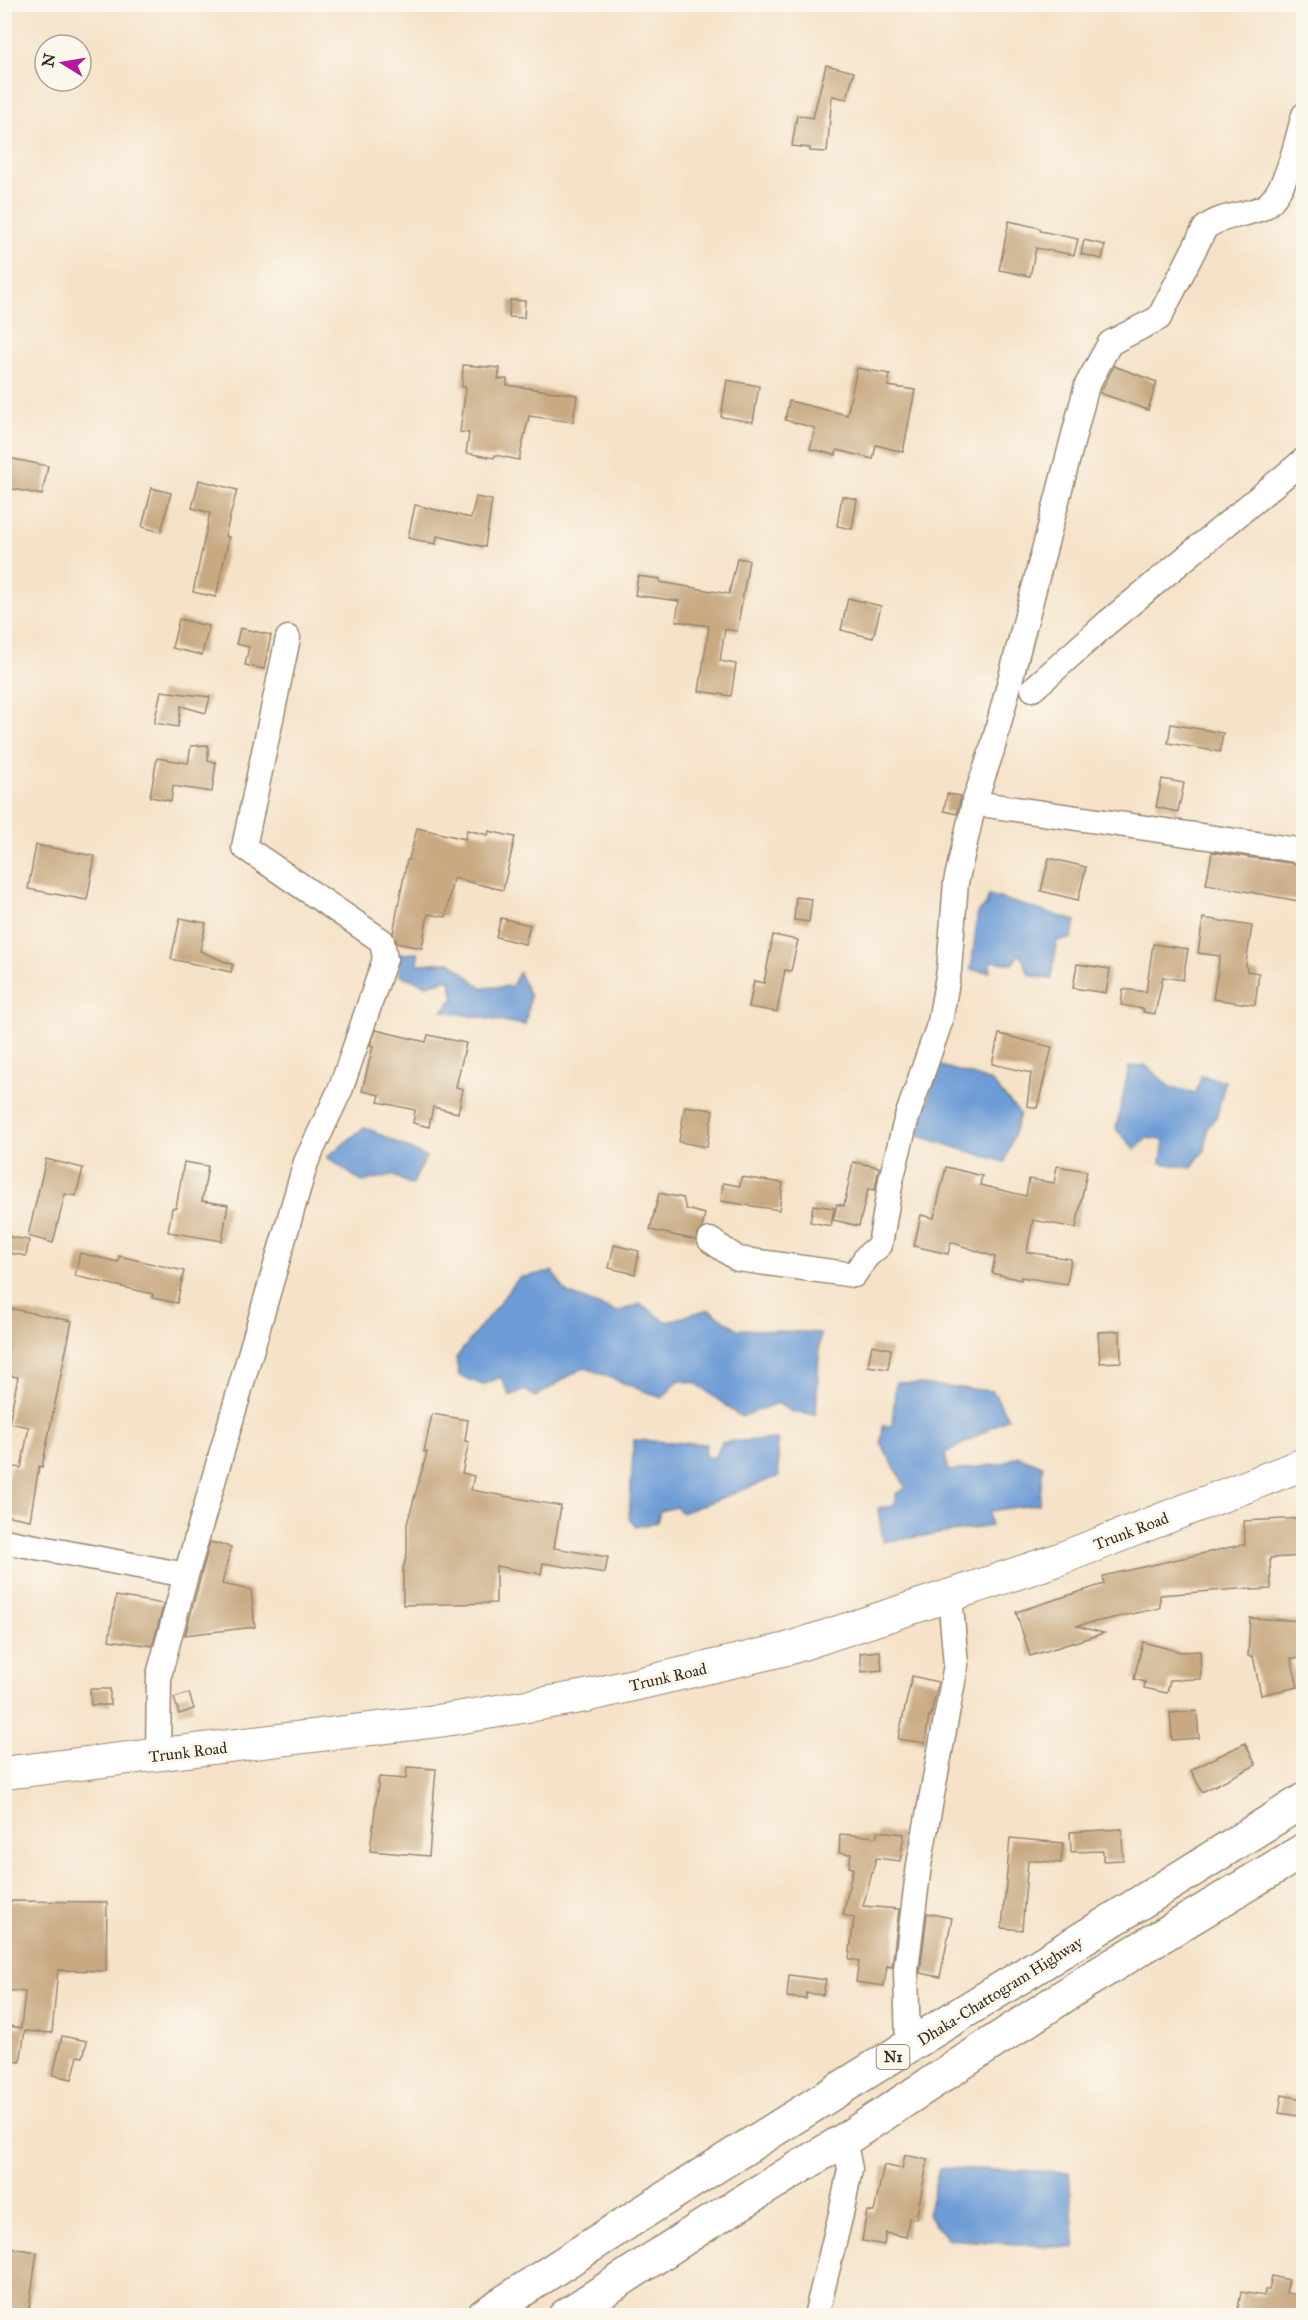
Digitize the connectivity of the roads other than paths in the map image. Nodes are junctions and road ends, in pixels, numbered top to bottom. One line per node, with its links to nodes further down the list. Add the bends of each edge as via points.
1 (1304, 115): 5 (street, via 1283,184 1264,207 1205,228 1160,318 1110,343 1087,385 992,750)
2 (1304, 460): 4 (street, via 1107,623)
3 (288, 638): 10 (street, via 244,847 382,941 385,958 340,1088 306,1162)
4 (1034, 689)
5 (974, 803): 6 (street); 7 (street, via 956,882 949,970 940,1022 906,1120 880,1245 854,1275 738,1259)
6 (1304, 851)
7 (710, 1240)
8 (1304, 1464): 11 (main road, Trunk Road, via 1057,1560)
9 (4, 1541): 10 (street)
10 (186, 1575): 12 (street, via 159,1675)
11 (950, 1595): 12 (main road, Trunk Road, via 787,1649 586,1696 445,1720); 16 (street, via 956,1665 919,1865 906,1969)
12 (158, 1755): 13 (main road, Trunk Road)
13 (4, 1773)
14 (1304, 1800): 16 (highway, Dhaka-Chattogram Highway / N1)
15 (1304, 1850): 17 (highway, N1, via 1088,1981)
16 (908, 2048): 18 (highway, Dhaka-Chattogram Highway / N1, via 621,2224)
17 (844, 2140): 19 (highway, N1); 20 (street, via 850,2169)
18 (483, 2316)
19 (564, 2316)
20 (816, 2316)

